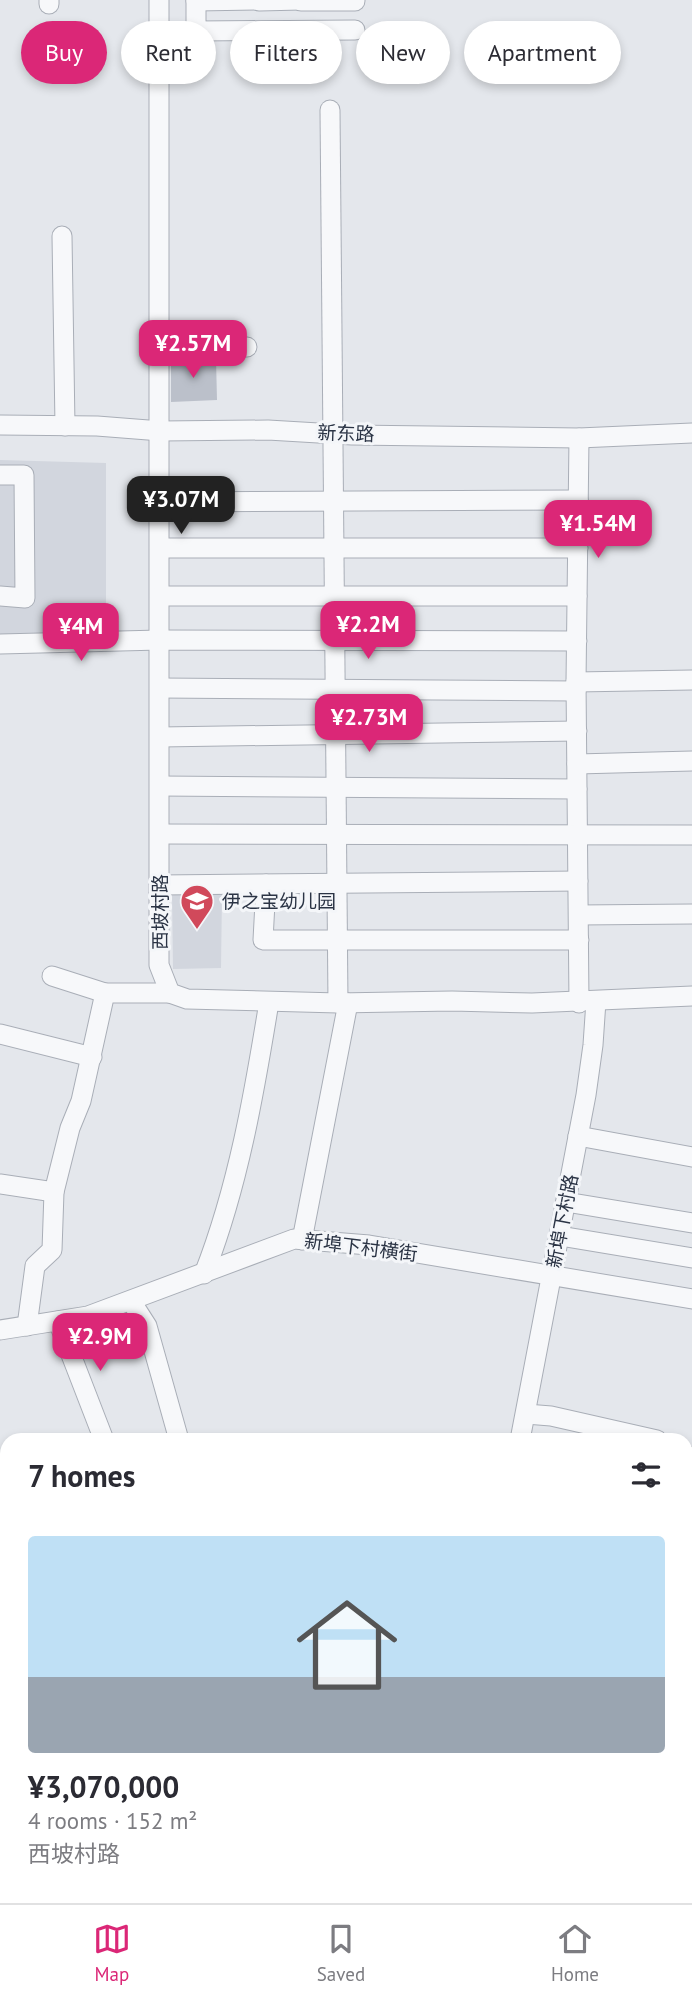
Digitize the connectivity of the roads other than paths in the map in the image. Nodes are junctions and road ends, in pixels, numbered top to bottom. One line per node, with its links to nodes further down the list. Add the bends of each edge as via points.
1 (159, 0): 8 (street, 西坡村路)
2 (196, 0): 3 (street, via 196,31 355,36); 4 (street)
3 (355, 0): 5 (street)
4 (259, 1): 5 (street)
5 (301, 1)
6 (330, 110): 14 (street)
7 (62, 236): 11 (street)
8 (160, 346): 9 (street); 12 (street, 西坡村路)
9 (247, 347)
10 (0, 425): 11 (street, 新东路)
11 (65, 426): 12 (street, 新东路)
12 (161, 431): 14 (street, 新东路); 19 (street, 西坡村路)
13 (692, 433): 15 (street, 新东路)
14 (333, 434): 15 (street, 新东路); 18 (street)
15 (579, 438): 17 (street, 新埠下村路)
16 (0, 475): 23 (street, via 24,475 25,598)
17 (578, 500): 18 (street); 22 (street, 新埠下村路)
18 (334, 501): 19 (street); 21 (street)
19 (161, 502): 20 (street, 西坡村路)
20 (160, 548): 21 (street); 24 (street, 西坡村路)
21 (334, 548): 22 (street); 25 (street)
22 (578, 548): 26 (street, 新埠下村路)
23 (0, 596)
24 (160, 596): 25 (street); 27 (street, 西坡村路)
25 (334, 596): 26 (street); 28 (street)
26 (577, 596): 29 (street, 新埠下村路)
27 (160, 640): 28 (street); 30 (street); 33 (street, 西坡村路)
28 (335, 641): 29 (street); 34 (street)
29 (577, 641): 32 (street, 新埠下村路)
30 (0, 644)
31 (692, 680): 32 (street)
32 (576, 686): 34 (street); 35 (street, 新埠下村路)
33 (160, 688): 34 (street); 37 (street, 西坡村路)
34 (335, 690): 36 (street)
35 (577, 732): 36 (street); 39 (street, 新埠下村路)
36 (335, 734): 37 (street); 41 (street)
37 (160, 737): 40 (street, 西坡村路)
38 (692, 761): 39 (street)
39 (577, 764): 42 (street, 新埠下村路)
40 (160, 786): 41 (street); 43 (street, 西坡村路)
41 (336, 788): 42 (street); 44 (street)
42 (577, 789): 46 (street, 新埠下村路)
43 (160, 834): 44 (street); 50 (street, 西坡村路)
44 (336, 835): 46 (street); 48 (street)
45 (692, 835): 46 (street)
46 (578, 836): 47 (street, 新埠下村路)
47 (578, 881): 48 (street); 52 (street, 新埠下村路)
48 (337, 883): 49 (street); 53 (street)
49 (267, 884): 50 (street); 53 (street, via 263,940)
50 (160, 885): 57 (street, 西坡村路, via 159,965)
51 (692, 914): 52 (street)
52 (579, 915): 54 (street, 新埠下村路)
53 (337, 940): 54 (street); 61 (street)
54 (579, 940): 60 (street, 新埠下村路)
55 (52, 976): 56 (street)
56 (105, 993): 57 (street); 63 (street)
57 (170, 993): 59 (street, via 187,999)
58 (692, 996): 60 (street)
59 (269, 1002): 61 (street); 73 (street, via 246,1137)
60 (588, 1002): 61 (street); 64 (street, 新埠下村路, via 593,1045)
61 (343, 1003): 71 (street)
62 (0, 1034): 63 (street)
63 (92, 1057): 67 (street)
64 (578, 1136): 65 (street); 68 (street, 新埠下村路)
65 (692, 1157)
66 (0, 1184): 67 (street)
67 (54, 1192): 78 (street, via 52,1250 35,1265)
68 (566, 1202): 69 (street); 70 (street, 新埠下村路)
69 (692, 1223)
70 (560, 1236): 72 (street); 74 (street, 新埠下村路)
71 (302, 1240): 73 (street, 新埠下村横街, via 294,1239); 74 (street, 新埠下村横街, via 369,1245)
72 (692, 1258)
73 (204, 1274): 76 (street, 新埠下村横街)
74 (552, 1275): 75 (street, 新埠下村横街); 80 (street, 新埠下村路)
75 (692, 1299)
76 (131, 1301): 77 (street, 新埠下村横街); 82 (street, via 146,1326)
77 (58, 1321): 78 (street, 新埠下村横街); 81 (street)
78 (27, 1325): 79 (street, 新埠下村横街)
79 (0, 1330)
80 (526, 1414): 83 (street, 新埠下村路); 84 (street)
81 (101, 1433)
82 (177, 1433)
83 (522, 1433)
84 (626, 1433)

